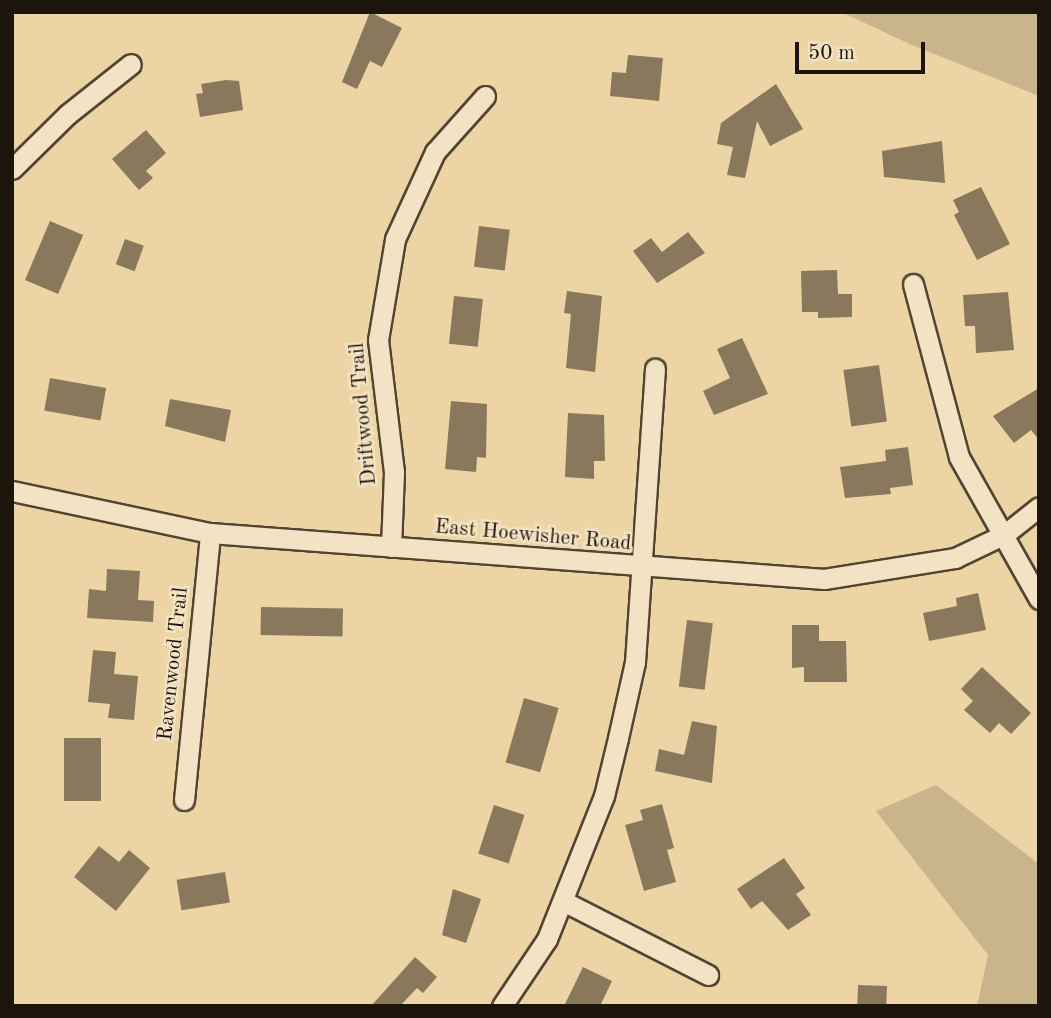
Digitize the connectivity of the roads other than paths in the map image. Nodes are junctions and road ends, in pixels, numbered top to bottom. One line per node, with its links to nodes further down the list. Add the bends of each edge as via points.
1 (131, 64): 3 (street, via 68,114)
2 (485, 96): 10 (street, Driftwood Trail, via 435,152 395,239 378,340 394,472)
3 (12, 169)
4 (913, 284): 9 (street, via 959,457)
5 (655, 369): 11 (street)
6 (12, 491): 8 (street, East Hoewisher Road)
7 (1039, 507): 9 (street, East Hoewisher Road)
8 (210, 533): 10 (street, East Hoewisher Road); 13 (street, Ravenwood Trail)
9 (1005, 534): 11 (street, East Hoewisher Road, via 944,561 824,579); 12 (street)
10 (391, 547): 11 (street, East Hoewisher Road)
11 (643, 567): 14 (street, via 635,662 618,738 604,796)
12 (1039, 599)
13 (184, 800)
14 (563, 901): 15 (street); 16 (street, via 547,939)
15 (708, 975)
16 (502, 1006)

